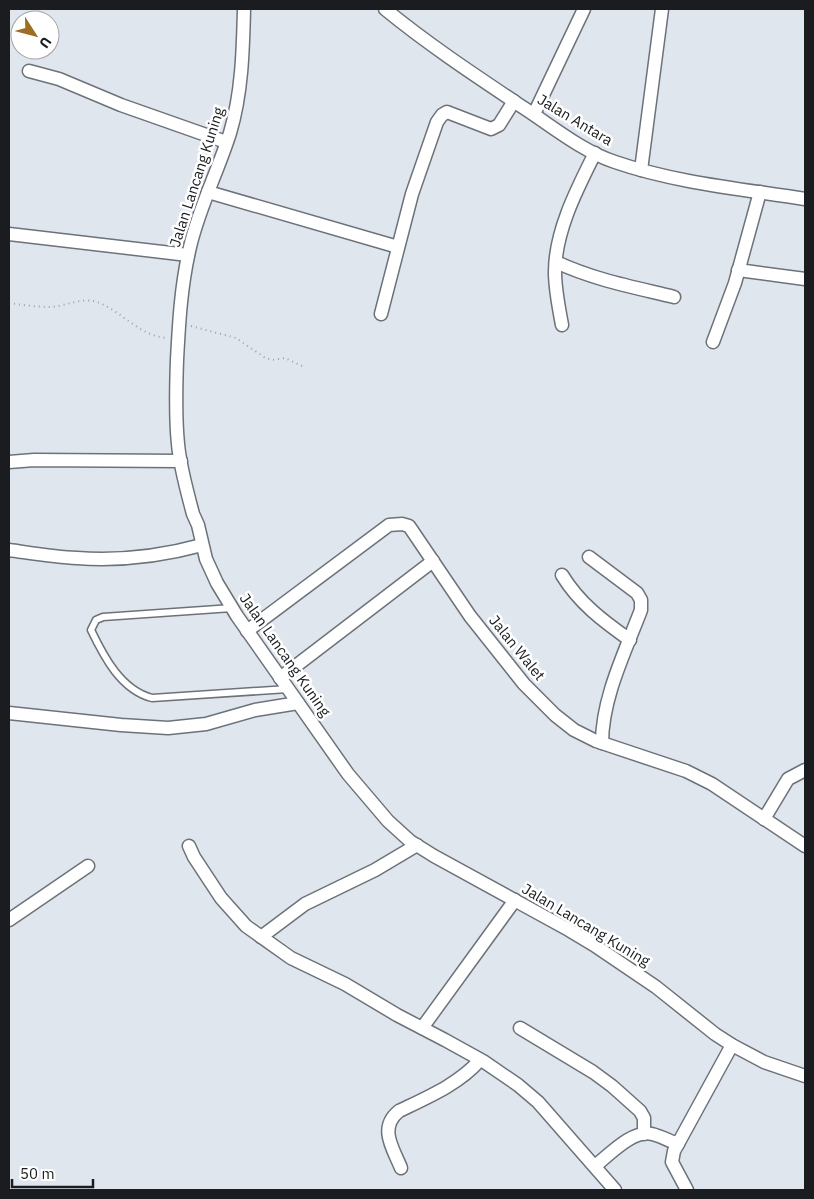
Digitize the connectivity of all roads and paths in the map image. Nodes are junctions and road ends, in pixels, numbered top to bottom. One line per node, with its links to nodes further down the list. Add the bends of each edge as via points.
1 (244, 9): 8 (street, Jalan Lancang Kuning, via 238,99)
2 (385, 9): 6 (street, Jalan Antara, via 419,37)
3 (584, 9): 7 (street)
4 (662, 9): 10 (street)
5 (30, 71): 8 (street)
6 (514, 101): 7 (street, Jalan Antara); 15 (street, via 500,125 491,129 447,112 442,115 412,194)
7 (534, 114): 9 (street, Jalan Antara)
8 (226, 142): 11 (street, Jalan Lancang Kuning)
9 (595, 153): 10 (street, Jalan Antara); 17 (street, via 561,234)
10 (641, 170): 12 (street, Jalan Antara)
11 (208, 192): 15 (street); 16 (street, Jalan Lancang Kuning)
12 (760, 192): 13 (street, Jalan Antara); 18 (street)
13 (805, 198)
14 (9, 234): 16 (street)
15 (398, 247): 22 (street)
16 (188, 255): 23 (street, Jalan Lancang Kuning)
17 (556, 262): 20 (street, via 604,281); 24 (street)
18 (738, 270): 19 (street); 26 (street)
19 (805, 279)
20 (674, 297)
21 (9, 303): 25 (path, via 49,307 95,301 150,335)
22 (380, 314)
23 (179, 323): 25 (street, Jalan Lancang Kuning); 27 (path, via 220,332 236,338 264,357 272,360 285,358)
24 (562, 325)
25 (178, 338): 28 (street, Jalan Lancang Kuning, via 176,403)
26 (714, 342)
27 (304, 368)
28 (181, 461): 29 (street); 30 (street, Jalan Lancang Kuning)
29 (9, 462)
30 (202, 545): 31 (street, via 176,552 111,559); 35 (street, Jalan Lancang Kuning, via 217,583)
31 (9, 550)
32 (589, 557): 37 (street, via 637,593 641,600 641,610)
33 (433, 561): 36 (street, Jalan Walet, via 409,526 390,525); 38 (street); 42 (street, Jalan Walet, via 470,616 524,684 574,730)
34 (562, 575): 37 (street, via 584,604)
35 (232, 608): 36 (street, Jalan Lancang Kuning); 39 (lane, via 103,618 96,620 91,630 105,658 130,688 146,697)
36 (247, 631): 38 (street, Jalan Lancang Kuning)
37 (630, 640): 42 (street, via 606,710)
38 (280, 678): 39 (street, Jalan Lancang Kuning)
39 (288, 689): 40 (street, Jalan Lancang Kuning)
40 (298, 703): 41 (street, via 255,710 206,724 168,728); 45 (street, Jalan Lancang Kuning, via 371,804)
41 (9, 713)
42 (602, 743): 44 (street, Jalan Walet, via 686,771 712,784)
43 (805, 770): 44 (street, via 788,779)
44 (764, 819): 47 (street, Jalan Walet)
45 (417, 845): 49 (street, Jalan Lancang Kuning); 51 (street, via 375,870 305,904)
46 (189, 846): 51 (street, via 221,898 246,926)
47 (805, 846)
48 (88, 866): 50 (street)
49 (515, 900): 52 (street); 54 (street, Jalan Lancang Kuning, via 615,959)
50 (9, 920)
51 (261, 937): 52 (street, via 292,958)
52 (422, 1028): 55 (street)
53 (520, 1028): 57 (street, via 612,1086 640,1111 644,1118)
54 (732, 1045): 56 (street, Jalan Lancang Kuning, via 764,1062); 58 (street)
55 (480, 1060): 59 (street, via 529,1093); 60 (street, via 469,1073 392,1117 388,1132)
56 (805, 1076)
57 (644, 1134): 58 (street); 59 (street, via 627,1140)
58 (678, 1144): 62 (street, via 672,1162)
59 (595, 1166): 61 (street)
60 (401, 1168)
61 (615, 1190)
62 (686, 1190)

